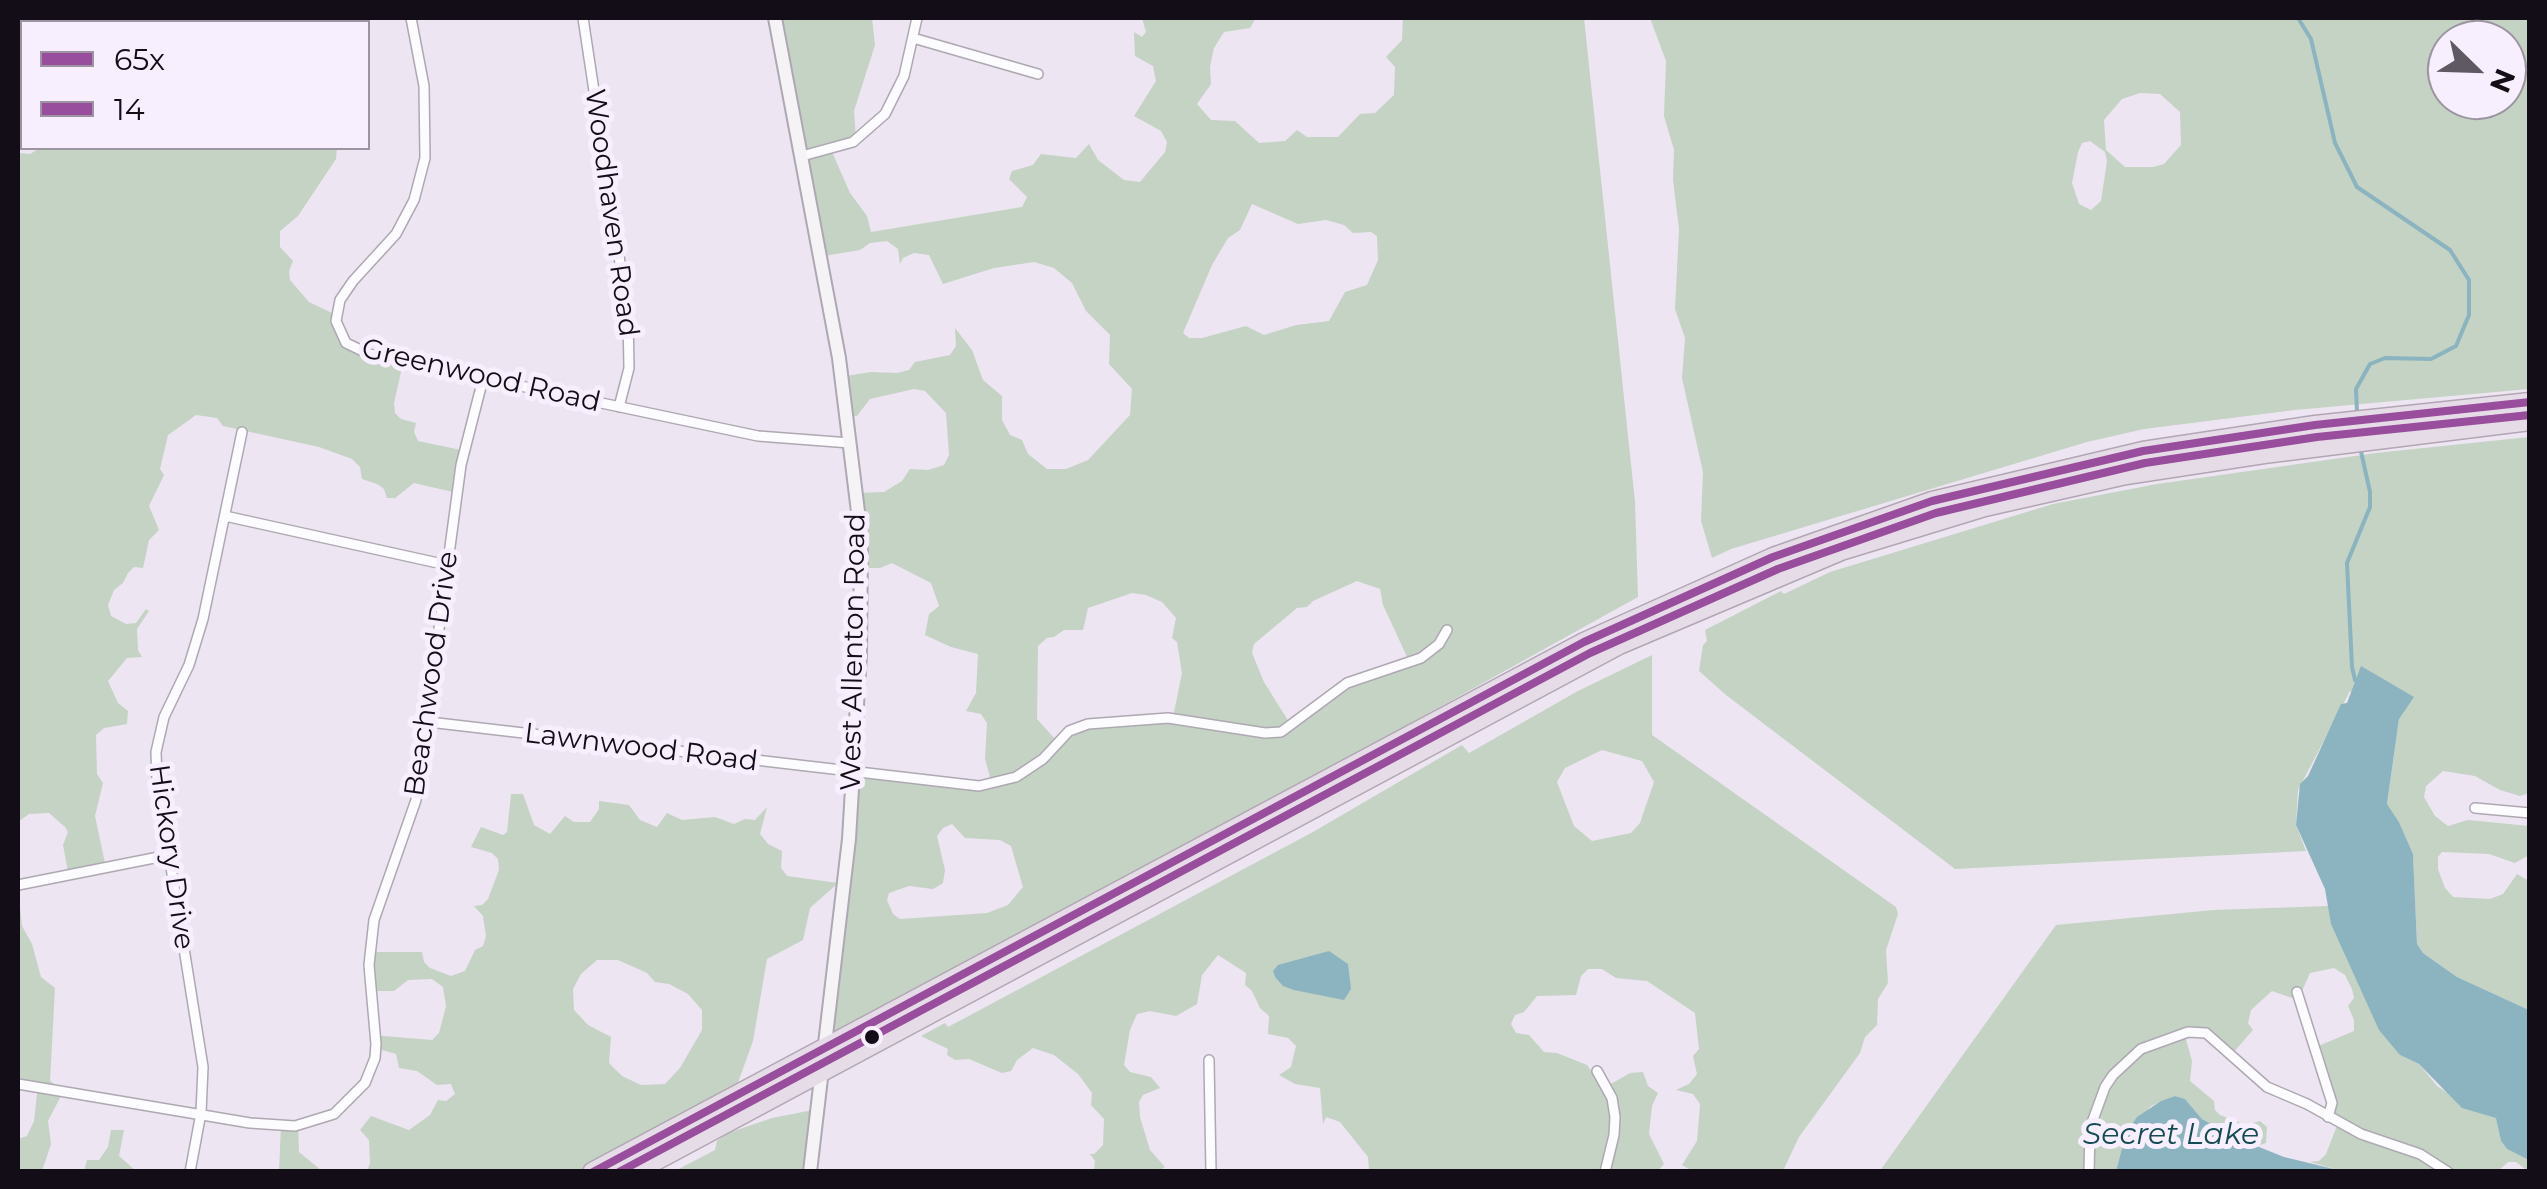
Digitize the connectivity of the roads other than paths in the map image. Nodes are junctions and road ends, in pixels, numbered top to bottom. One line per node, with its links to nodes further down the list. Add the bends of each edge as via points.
1 (412, 18): 8 (street, Greenwood Road, via 426,110 421,180 396,234 345,291 336,321 355,350)
2 (582, 18): 10 (street, Woodhaven Road, via 628,316 629,368)
3 (775, 18): 7 (street, West Allenton Road)
4 (917, 18): 5 (street)
5 (913, 38): 6 (street); 7 (street, via 900,89 876,125 853,142)
6 (1038, 74)
7 (802, 156): 13 (street, West Allenton Road)
8 (483, 378): 10 (street, Greenwood Road); 15 (street, Beachwood Drive)
9 (2530, 402): 24 (highway, via 2179,445 2027,476 1932,501 1773,557 1584,642)
10 (619, 408): 13 (street, Greenwood Road, via 758,436)
11 (2530, 421): 27 (highway, via 2126,475 1841,551 1619,645)
12 (242, 432): 14 (street, Hickory Drive)
13 (850, 443): 18 (street, West Allenton Road, via 861,536)
14 (225, 516): 15 (street); 21 (street, Hickory Drive, via 197,640 156,752)
15 (446, 565): 17 (street, Beachwood Drive)
16 (1447, 630): 18 (street, Lawnwood Road, via 1421,658 1348,683 1281,732 1135,718 1078,726 1034,766 994,784)
17 (429, 722): 18 (street, Lawnwood Road); 29 (street, Beachwood Drive, via 411,821 372,932 376,1044 365,1083 334,1114 295,1126)
18 (853, 774): 24 (street, West Allenton Road)
19 (2474, 808): 20 (street)
20 (2530, 813)
21 (169, 856): 22 (street); 29 (street, Hickory Drive, via 202,1068)
22 (18, 885)
23 (2297, 992): 30 (street, via 2332,1103)
24 (824, 1049): 27 (street, West Allenton Road); 32 (highway)
25 (1209, 1060): 35 (street)
26 (1597, 1071): 36 (street, via 1614,1116)
27 (821, 1074): 33 (highway); 34 (street, West Allenton Road)
28 (18, 1084): 29 (street, Beachwood Drive)
29 (201, 1113): 31 (street, Hickory Drive)
30 (2328, 1116): 37 (street, via 2266,1087 2206,1033 2188,1032 2141,1048 2104,1086 2090,1128); 38 (street)
31 (190, 1172)
32 (592, 1172)
33 (634, 1172)
34 (810, 1172)
35 (1211, 1172)
36 (1605, 1172)
37 (2089, 1172)
38 (2448, 1172)

